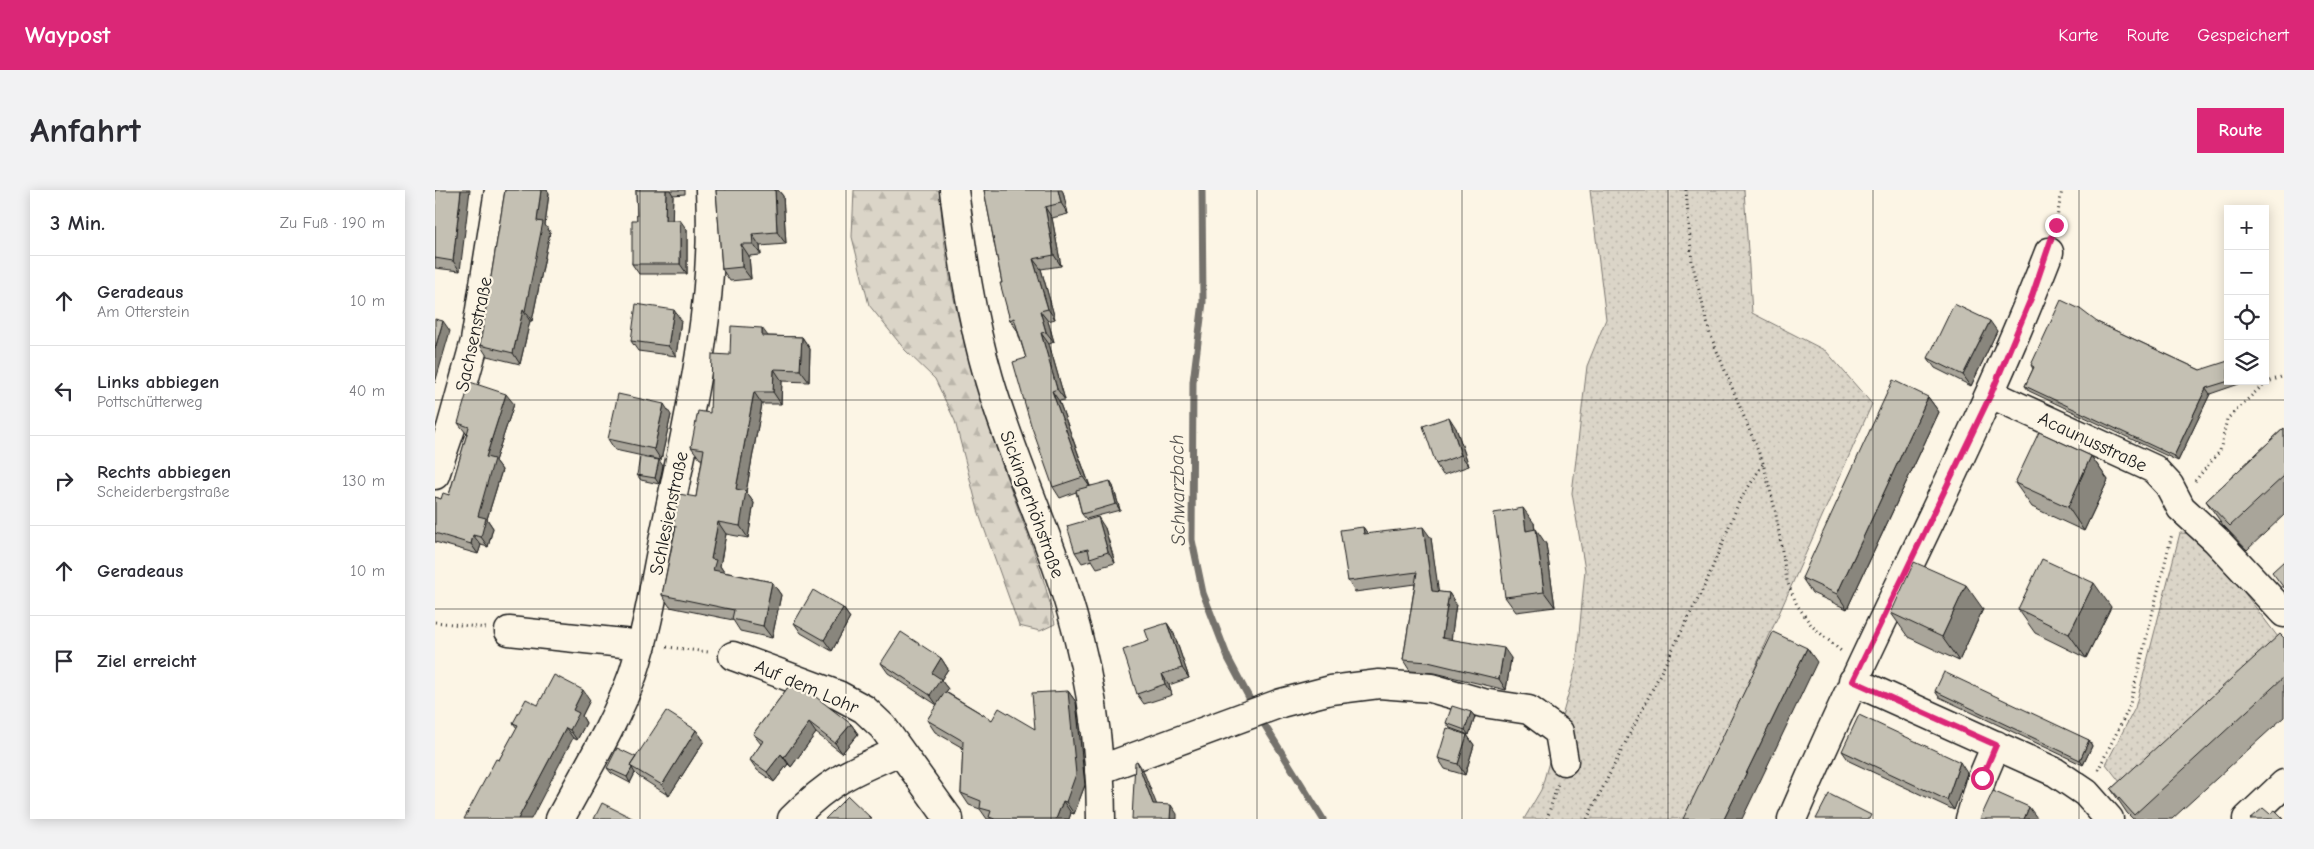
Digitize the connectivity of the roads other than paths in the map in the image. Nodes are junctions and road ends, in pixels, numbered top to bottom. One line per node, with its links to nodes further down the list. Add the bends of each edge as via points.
1 (499, 190): 6 (street, Sachsenstraße, via 475,341)
2 (710, 190): 9 (street, Schlesienstraße, via 711,255 700,353)
3 (954, 190): 15 (street, Sickingerhöhstraße, via 962,255 989,379 1077,631 1089,679 1097,728)
4 (2049, 252): 5 (street)
5 (1991, 394): 7 (street, Acaunusstraße, via 2154,469 2169,485 2179,505); 11 (street)
6 (435, 475)
7 (2284, 613)
8 (509, 631): 9 (street)
9 (641, 645): 17 (street, Schlesienstraße, via 621,705)
10 (733, 656): 13 (street, Auf dem Lohr, via 837,695 864,710 883,727)
11 (1856, 673): 12 (street); 21 (street)
12 (1996, 745): 22 (street); 23 (street, via 2055,772 2086,793)
13 (901, 751): 18 (street, via 852,771 825,788); 19 (street, Auf dem Lohr)
14 (1564, 761): 15 (street, via 1559,732 1529,710 1483,703 1431,688 1379,684 1331,690 1281,703)
15 (1099, 770): 20 (street, Sickingerhöhstraße)
16 (2284, 784): 24 (street)
17 (561, 819)
18 (792, 819)
19 (949, 819)
20 (1101, 819)
21 (1792, 819)
22 (1970, 819)
23 (2109, 819)
24 (2247, 819)

